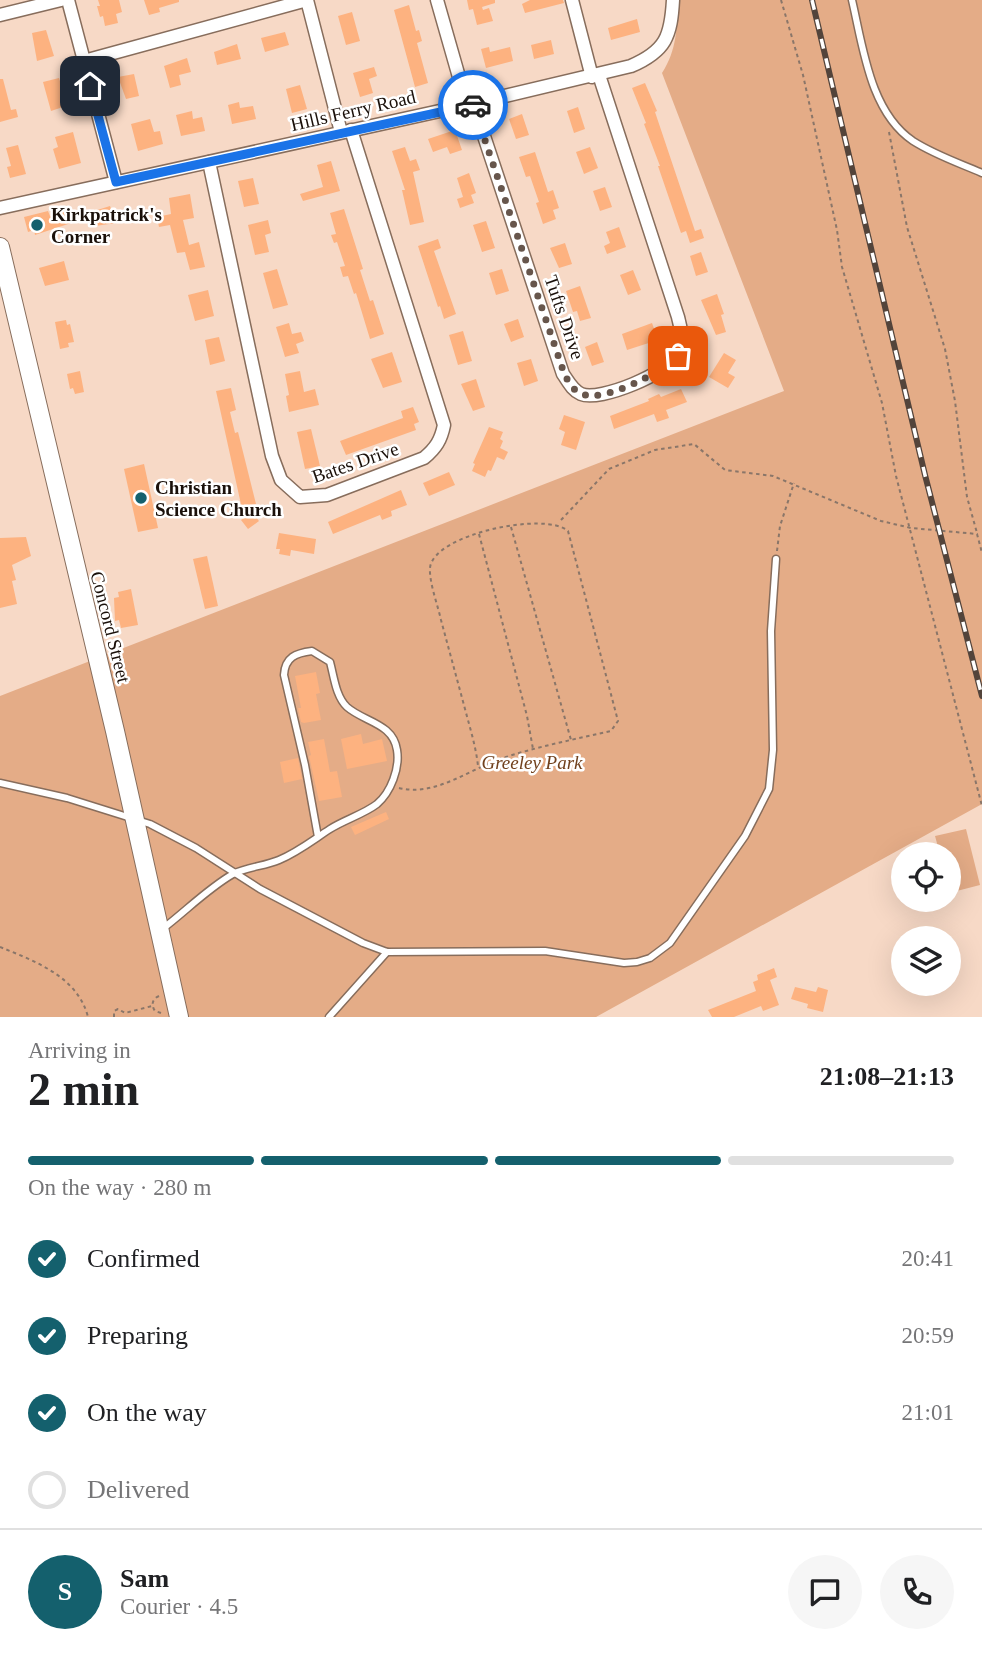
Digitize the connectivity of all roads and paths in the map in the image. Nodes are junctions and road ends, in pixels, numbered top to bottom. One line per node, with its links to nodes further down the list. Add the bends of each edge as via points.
1 (61, 0): 9 (street)
2 (68, 0): 10 (street)
3 (307, 0): 10 (street); 13 (street, Bates Drive)
4 (438, 0): 12 (street)
5 (572, 0): 11 (street)
6 (673, 0): 11 (street, Hills Ferry Road, via 672,25 660,50 631,66)
7 (781, 0): 23 (path, via 803,75 842,267 882,403)
8 (852, 0): 16 (lane, via 873,82 889,115 911,139)
9 (0, 15)
10 (84, 61): 17 (street)
11 (595, 76): 12 (street, Hills Ferry Road); 12 (street, Tufts Drive, via 678,317 682,343 678,356 657,373 595,396 571,386 564,373)
12 (470, 104): 13 (street, Hills Ferry Road)
13 (346, 131): 15 (street, Hills Ferry Road); 15 (street, Bates Drive, via 443,425 442,438 424,458 327,495 300,497 281,480 272,456)
14 (889, 132): 25 (path, via 907,227 945,349)
15 (209, 162): 17 (street, Hills Ferry Road)
16 (982, 173)
17 (116, 182): 18 (street, Hills Ferry Road)
18 (0, 208)
19 (0, 247): 34 (main road, Concord Street)
20 (794, 483): 21 (path, via 724,470 694,444 655,450 609,469); 23 (path, via 881,521); 27 (path, via 780,526)
21 (561, 520)
22 (511, 526): 24 (path); 28 (path); 28 (path, via 543,522 563,525 568,531 618,721 611,731)
23 (911, 528): 25 (path); 33 (path)
24 (479, 534): 29 (path); 30 (path, via 441,550 430,568)
25 (977, 534): 26 (path)
26 (982, 554)
27 (776, 559): 39 (lane, via 771,631 774,750 769,789 745,836 670,943 650,958 624,963 545,951)
28 (571, 741): 29 (path)
29 (533, 750): 30 (path)
30 (478, 766): 32 (path, via 426,790)
31 (0, 783): 34 (lane, via 33,788)
32 (391, 786): 35 (lane, via 377,804); 35 (lane, via 398,752 394,738 340,699 330,663 322,656 312,651 291,657 285,675)
33 (982, 806)
34 (134, 818): 36 (lane); 37 (main road, Concord Street)
35 (318, 837): 36 (lane, via 278,860)
36 (236, 873): 37 (lane); 39 (lane)
37 (160, 931): 43 (main road, Concord Street)
38 (0, 947): 45 (path, via 58,976 81,1001)
39 (387, 952): 47 (lane)
40 (161, 994): 41 (path)
41 (152, 1006): 42 (path); 43 (path)
42 (124, 1015): 44 (path, via 118,1009)
43 (172, 1015)
44 (114, 1016): 46 (path)
45 (88, 1017)
46 (108, 1017)
47 (330, 1017)

